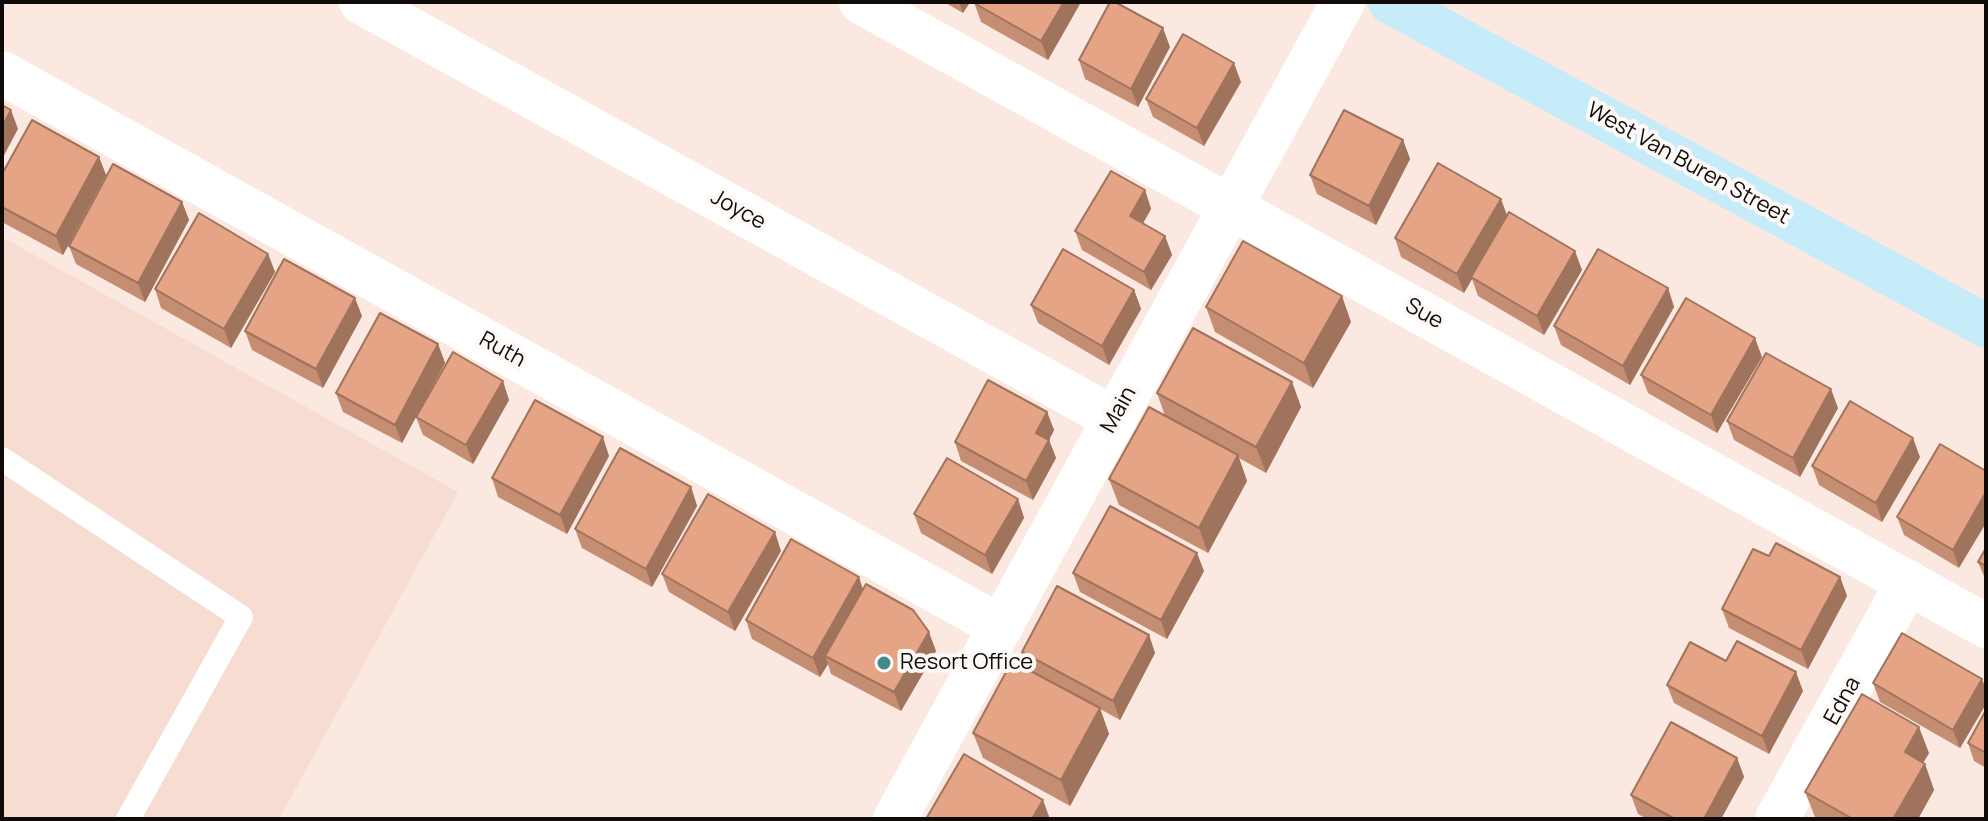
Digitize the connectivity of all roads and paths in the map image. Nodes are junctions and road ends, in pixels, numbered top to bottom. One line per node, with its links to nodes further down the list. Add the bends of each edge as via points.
1 (361, 2): 8 (street, Joyce)
2 (861, 2): 6 (street, Sue)
3 (1343, 2): 6 (street, Main)
4 (1390, 2): 7 (main road, West Van Buren Street)
5 (2, 73): 12 (street, Ruth)
6 (1231, 207): 8 (street, Main); 10 (street, Sue)
7 (1986, 326)
8 (1115, 419): 12 (street, Main)
9 (2, 459): 13 (lane, via 241,617)
10 (1908, 582): 11 (street, Sue); 15 (street, Edna)
11 (1986, 626)
12 (1001, 627): 14 (street, Main)
13 (128, 819)
14 (895, 819)
15 (1777, 819)

